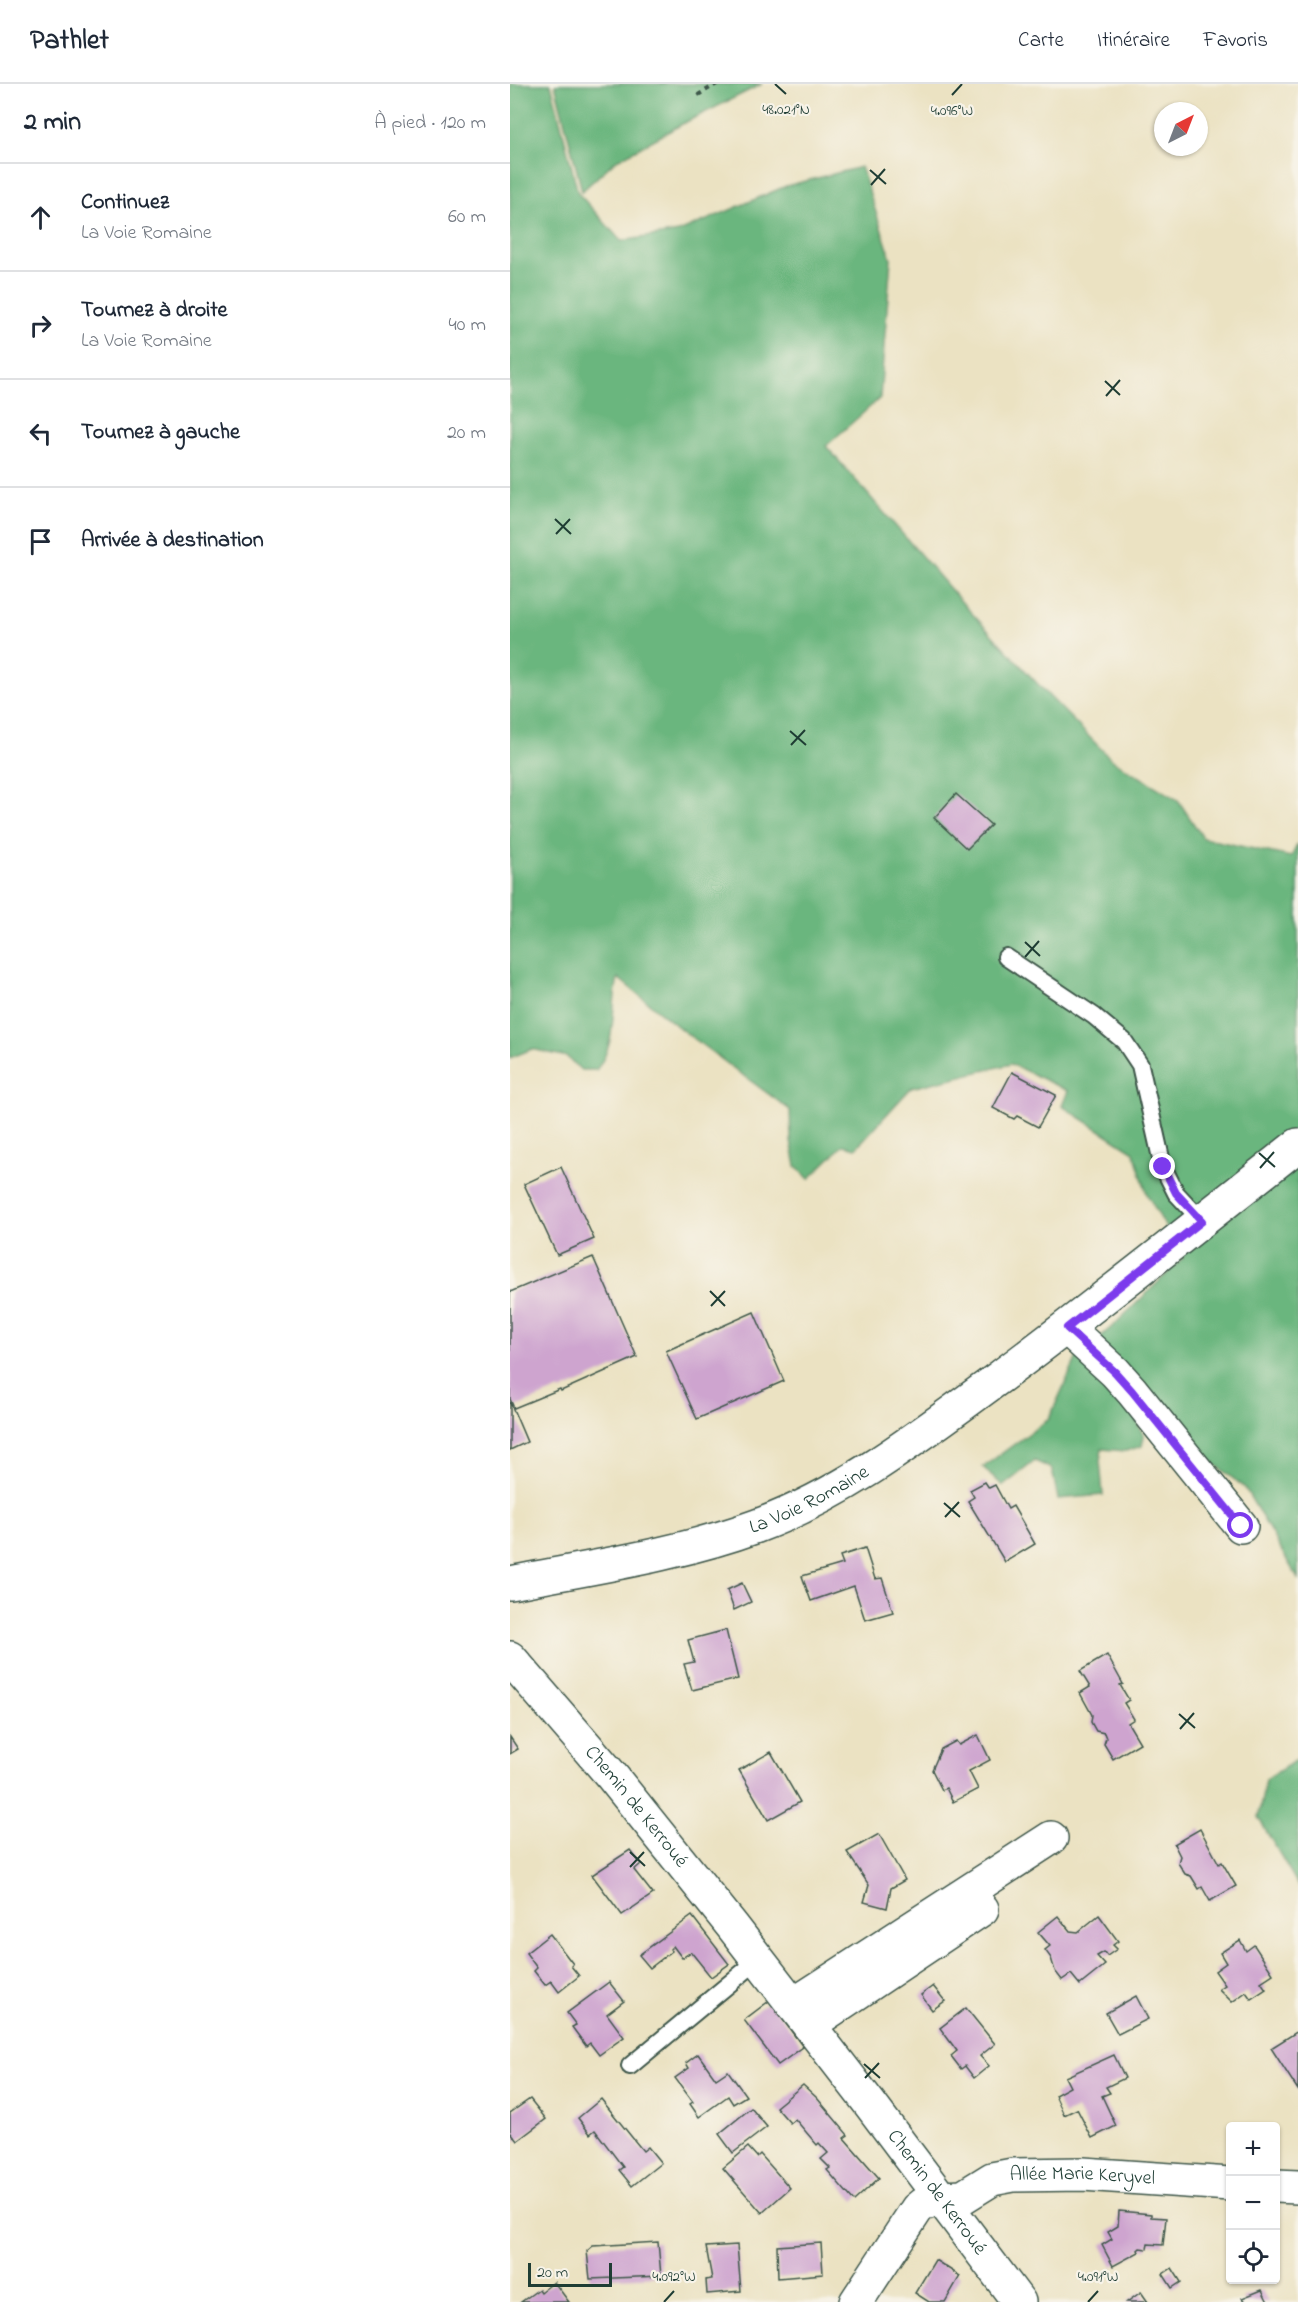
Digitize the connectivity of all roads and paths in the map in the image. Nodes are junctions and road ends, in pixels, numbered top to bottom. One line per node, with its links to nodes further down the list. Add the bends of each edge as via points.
1 (717, 84): 2 (path)
2 (698, 95)
3 (1006, 957): 5 (lane, via 1124,1041 1140,1065 1163,1167 1176,1193)
4 (1298, 1145): 5 (street, La Voie Romaine)
5 (1202, 1221): 6 (street, La Voie Romaine)
6 (1067, 1328): 7 (street, via 1132,1391); 8 (street, La Voie Romaine, via 924,1434 794,1511 686,1547)
7 (1241, 1526)
8 (510, 1583)
9 (510, 1658): 11 (street, Chemin de Kerroué, via 611,1775)
10 (1048, 1853): 12 (street)
11 (758, 1960): 12 (street, Chemin de Kerroué); 13 (lane)
12 (801, 2015): 17 (street, Chemin de Kerroué)
13 (630, 2067)
14 (1226, 2184): 17 (street, Allée Marie Keryvel, via 1083,2174 1013,2175 992,2179 963,2197)
15 (1280, 2186): 16 (street)
16 (1298, 2187)
17 (940, 2199): 18 (street, Allée Marie Keryvel, via 917,2209); 19 (street, Chemin de Kerroué)
18 (856, 2302)
19 (1018, 2302)

